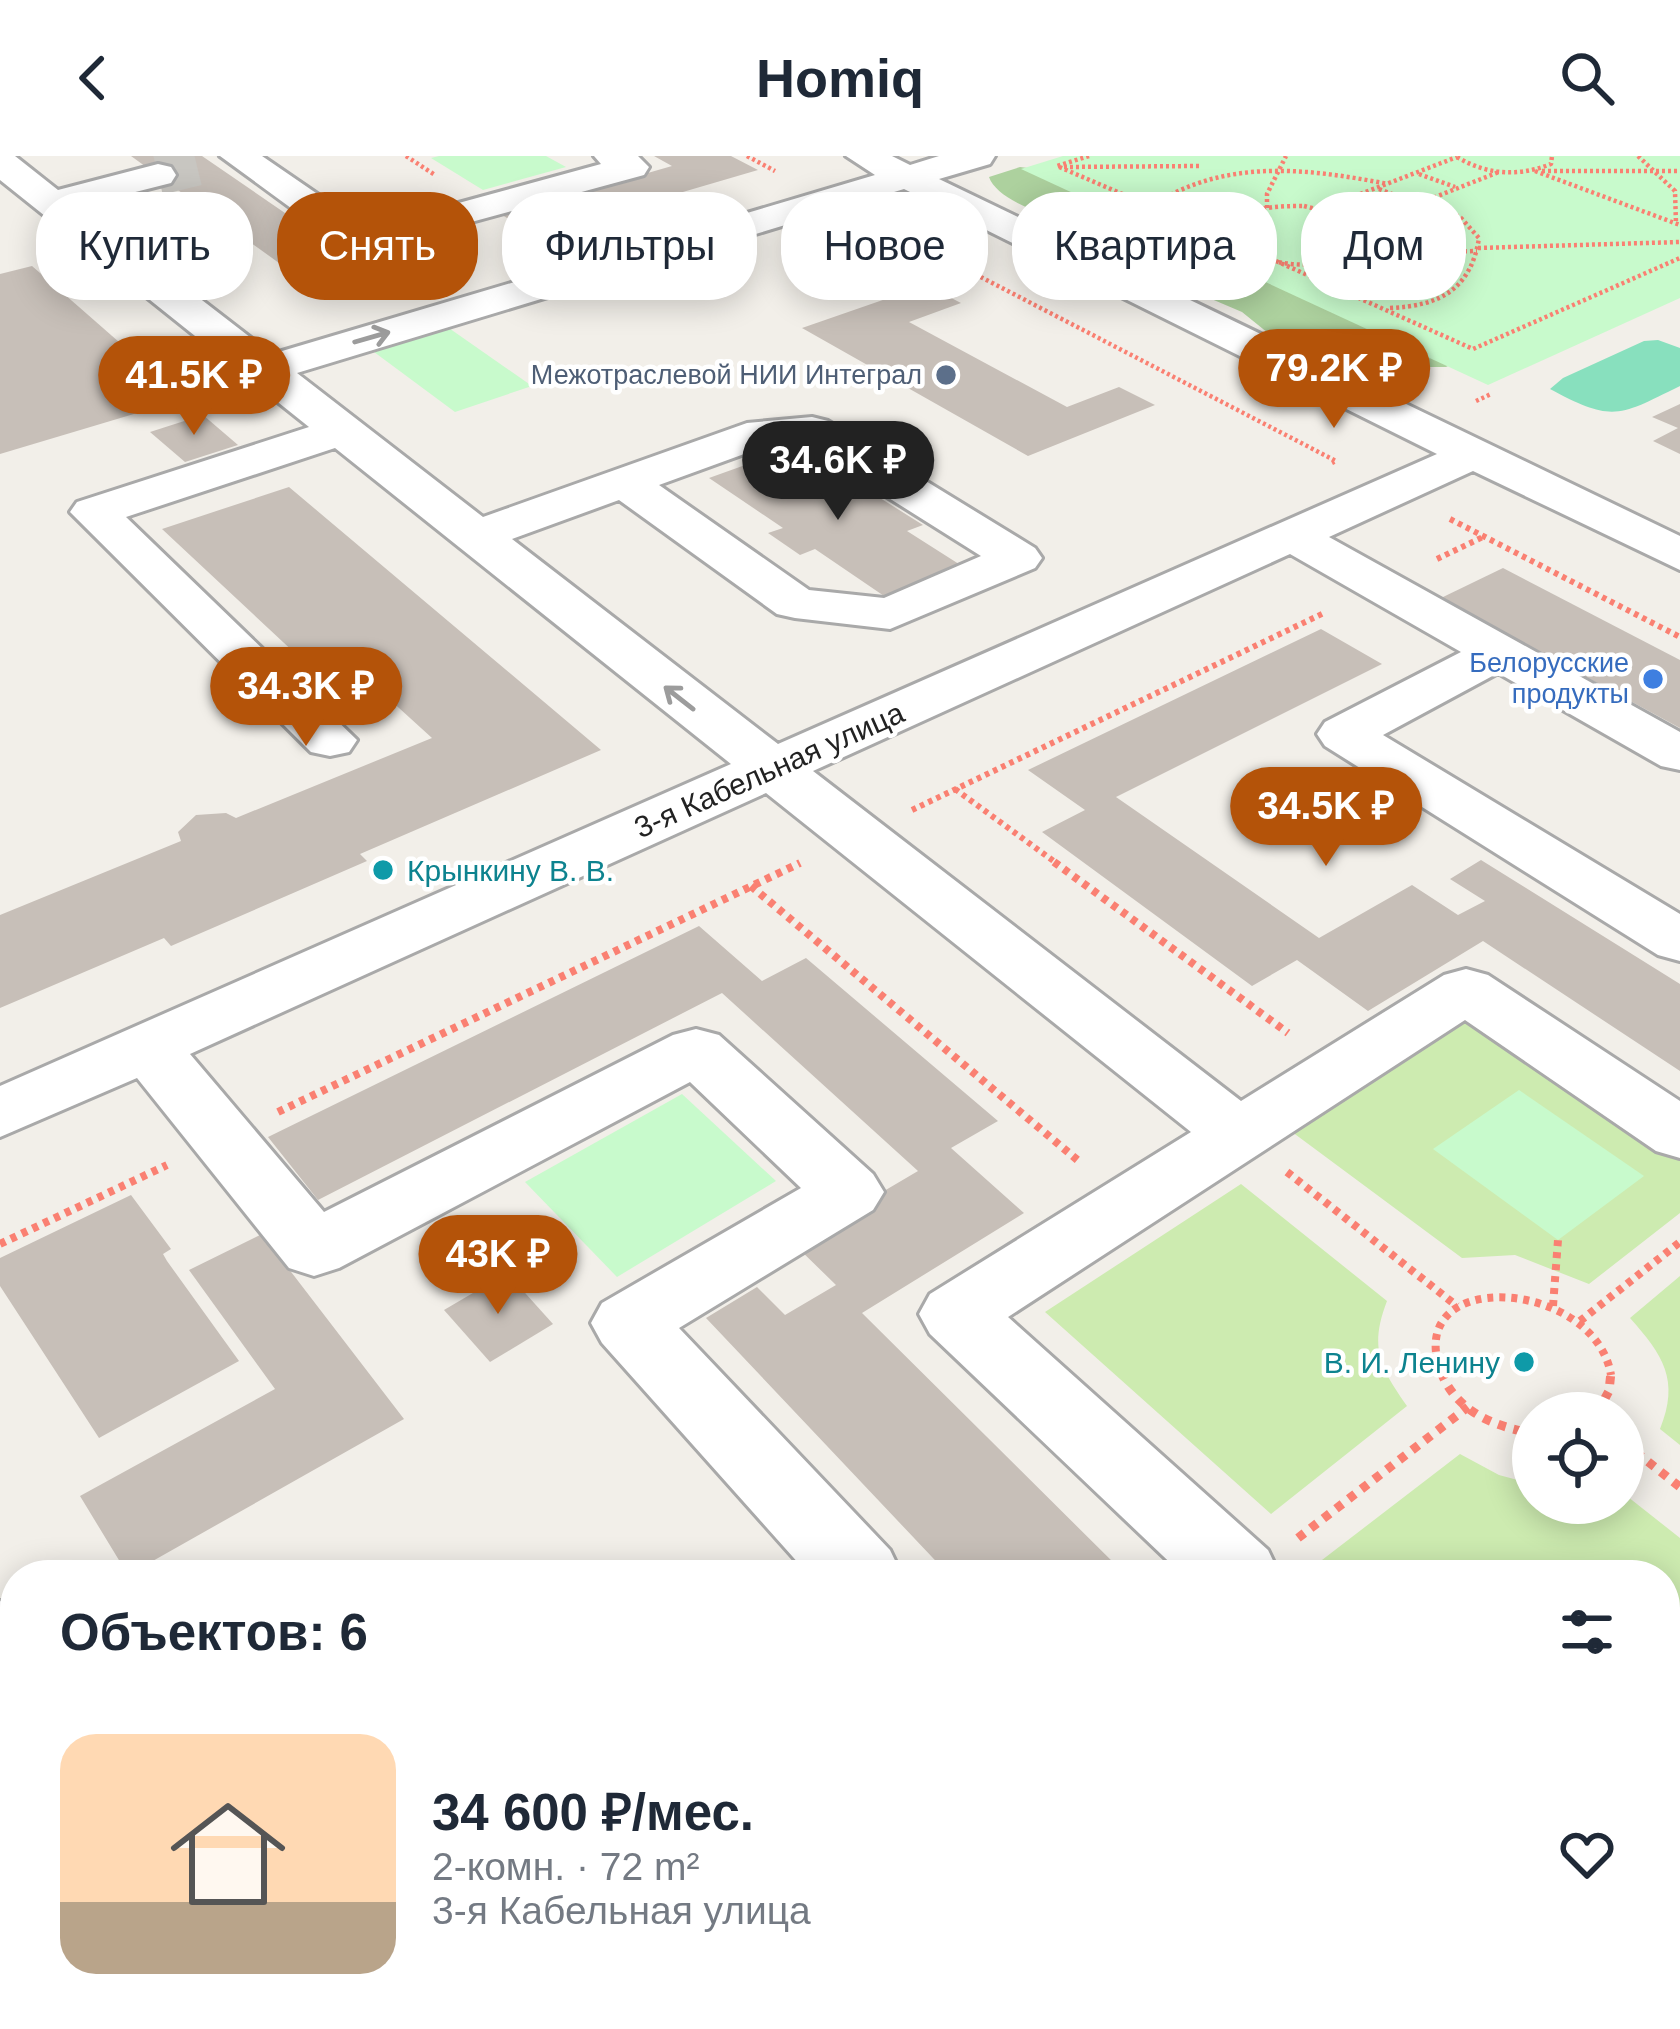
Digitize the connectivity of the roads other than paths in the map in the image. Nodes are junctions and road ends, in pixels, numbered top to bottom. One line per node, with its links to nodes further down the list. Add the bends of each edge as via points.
1 (612, 156): 11 (street, via 631,167)
2 (864, 156): 7 (street)
3 (977, 156): 7 (street)
4 (229, 158): 10 (street)
5 (0, 163): 8 (street)
6 (158, 175): 9 (street)
7 (908, 177): 13 (street); 19 (street)
8 (36, 192)
9 (92, 192)
10 (283, 192)
11 (478, 209)
12 (478, 222): 14 (street)
13 (757, 223)
14 (501, 235)
15 (171, 300): 17 (street)
16 (502, 300): 17 (street, one-way to 16)
17 (260, 371): 18 (street)
18 (338, 432): 22 (street); 25 (street, via 94,512)
19 (1472, 455): 21 (street, 3-я Кабельная улица); 23 (street)
20 (624, 482): 20 (street, via 764,432 812,430 1018,558 890,614 795,603); 22 (street)
21 (1292, 535): 24 (street); 27 (street, 3-я Кабельная улица)
22 (473, 537): 27 (street, one-way to 22)
23 (1678, 552)
24 (1497, 653): 26 (street); 28 (street, via 1344,734)
25 (330, 740)
26 (1680, 754)
27 (771, 770): 29 (street, 3-я Кабельная улица); 31 (street)
28 (1680, 941)
29 (148, 1047): 30 (street, 3-я Кабельная улица); 33 (street, via 314,1249 696,1051 849,1192 628,1323)
30 (0, 1113)
31 (1238, 1134): 32 (street, via 1466,990); 34 (street, via 956,1314)
32 (1680, 1134)
33 (847, 1560)
34 (1262, 1560)

